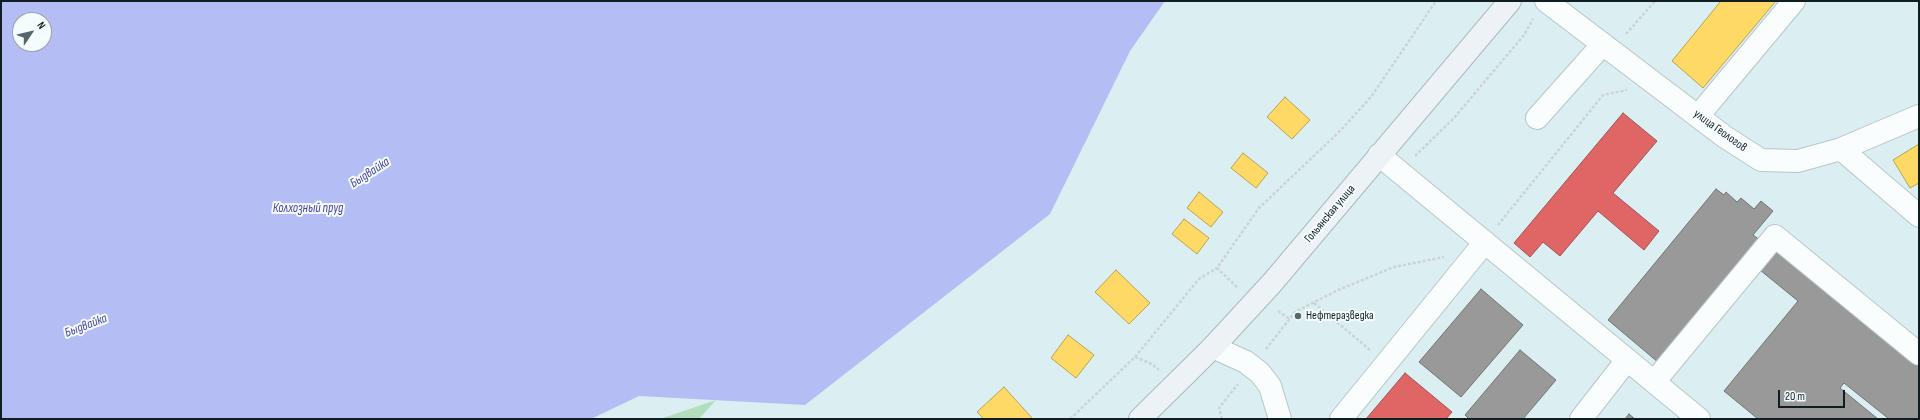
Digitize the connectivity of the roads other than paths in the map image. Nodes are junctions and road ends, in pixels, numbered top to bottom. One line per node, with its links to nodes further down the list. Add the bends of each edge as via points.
1 (1510, 1): 9 (main road, Гольянская улица)
2 (1794, 1): 5 (street)
3 (1541, 8): 4 (street, улица Геологов)
4 (1607, 47): 5 (street, улица Геологов); 7 (street)
5 (1698, 116): 8 (street, улица Геологов, via 1761,160 1798,161)
6 (1919, 116): 8 (street, улица Геологов)
7 (1537, 118)
8 (1841, 149): 10 (street)
9 (1379, 155): 11 (street); 12 (main road, Гольянская улица)
10 (1918, 214)
11 (1485, 242): 14 (street); 18 (street)
12 (1214, 347): 16 (main road, Гольянская улица); 17 (street, via 1252,366 1260,373 1270,386)
13 (1919, 354): 15 (street, via 1775,236)
14 (1627, 360): 15 (street); 19 (street)
15 (1654, 382): 20 (street)
16 (1140, 419)
17 (1280, 419)
18 (1341, 419)
19 (1580, 419)
20 (1699, 419)

